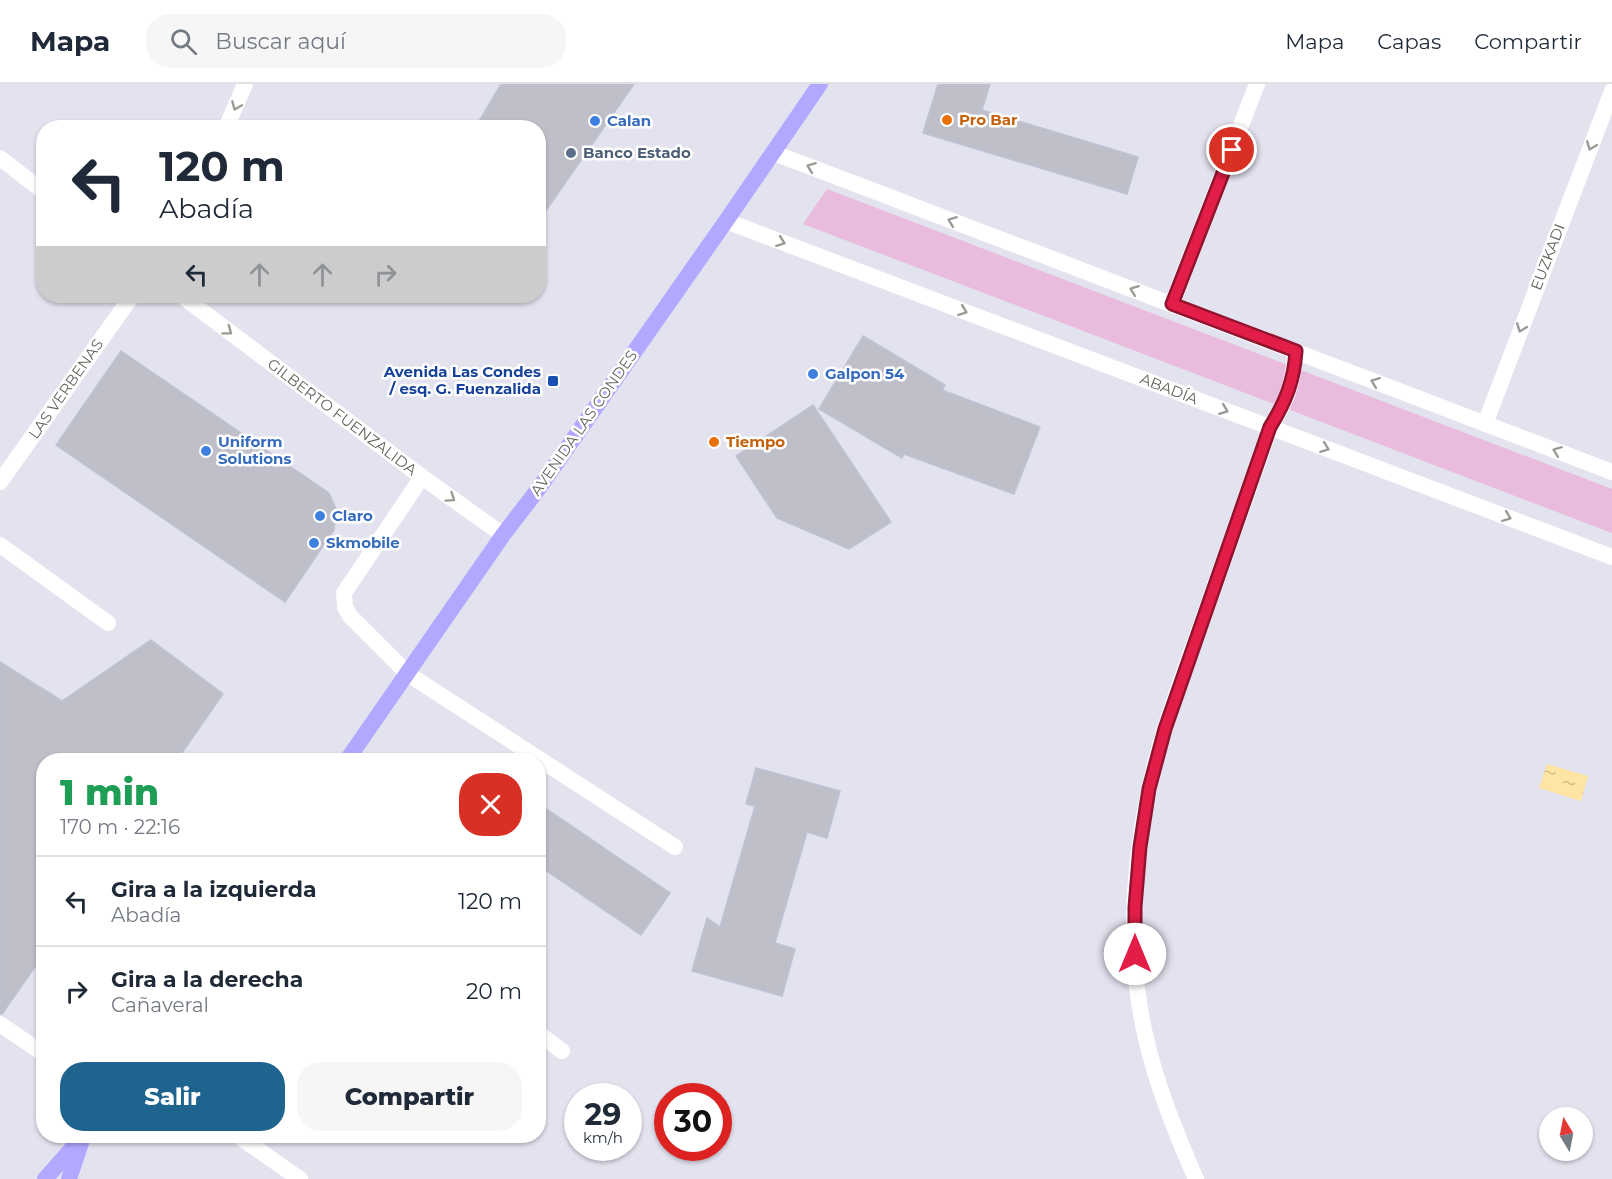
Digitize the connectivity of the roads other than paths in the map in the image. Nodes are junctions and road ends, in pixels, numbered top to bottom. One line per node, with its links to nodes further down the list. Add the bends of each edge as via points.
1 (245, 84): 5 (street, one-way to 5)
2 (820, 84): 6 (main road, AVENIDA LAS CONDES)
3 (1257, 84): 12 (street)
4 (1611, 95): 14 (street, EUZKADI, one-way to 14)
5 (229, 120)
6 (774, 153): 9 (main road, AVENIDA LAS CONDES); 12 (street, one-way to 6)
7 (0, 158): 8 (street)
8 (36, 186)
9 (726, 221): 15 (street, ABADÍA, one-way to 15); 19 (main road, AVENIDA LAS CONDES)
10 (127, 303): 18 (street, LAS VERBENAS)
11 (191, 303): 17 (street, GILBERTO FUENZALIDA, one-way to 17)
12 (1172, 304): 13 (street)
13 (1296, 351): 14 (street, one-way to 13); 15 (street, via 1288,393)
14 (1485, 423): 16 (street, one-way to 14)
15 (1270, 427): 21 (street, ABADÍA, one-way to 21); 38 (street, via 1165,729 1149,789 1140,847 1135,907 1139,1002 1162,1096)
16 (1612, 472)
17 (422, 477): 19 (street, GILBERTO FUENZALIDA, one-way to 19); 23 (street, via 344,593 350,616)
18 (0, 482)
19 (503, 535): 23 (main road, AVENIDA LAS CONDES)
20 (0, 545): 22 (street)
21 (1612, 557)
22 (108, 623)
23 (408, 674): 24 (main road, AVENIDA LAS CONDES); 25 (street)
24 (352, 753)
25 (530, 753)
26 (546, 763): 27 (street)
27 (675, 847)
28 (0, 1024): 30 (street)
29 (546, 1039): 31 (street)
30 (36, 1049)
31 (562, 1051)
32 (77, 1143): 35 (main road)
33 (81, 1143): 36 (main road)
34 (248, 1143): 37 (street)
35 (45, 1179)
36 (69, 1179)
37 (300, 1179)
38 (1196, 1179)

